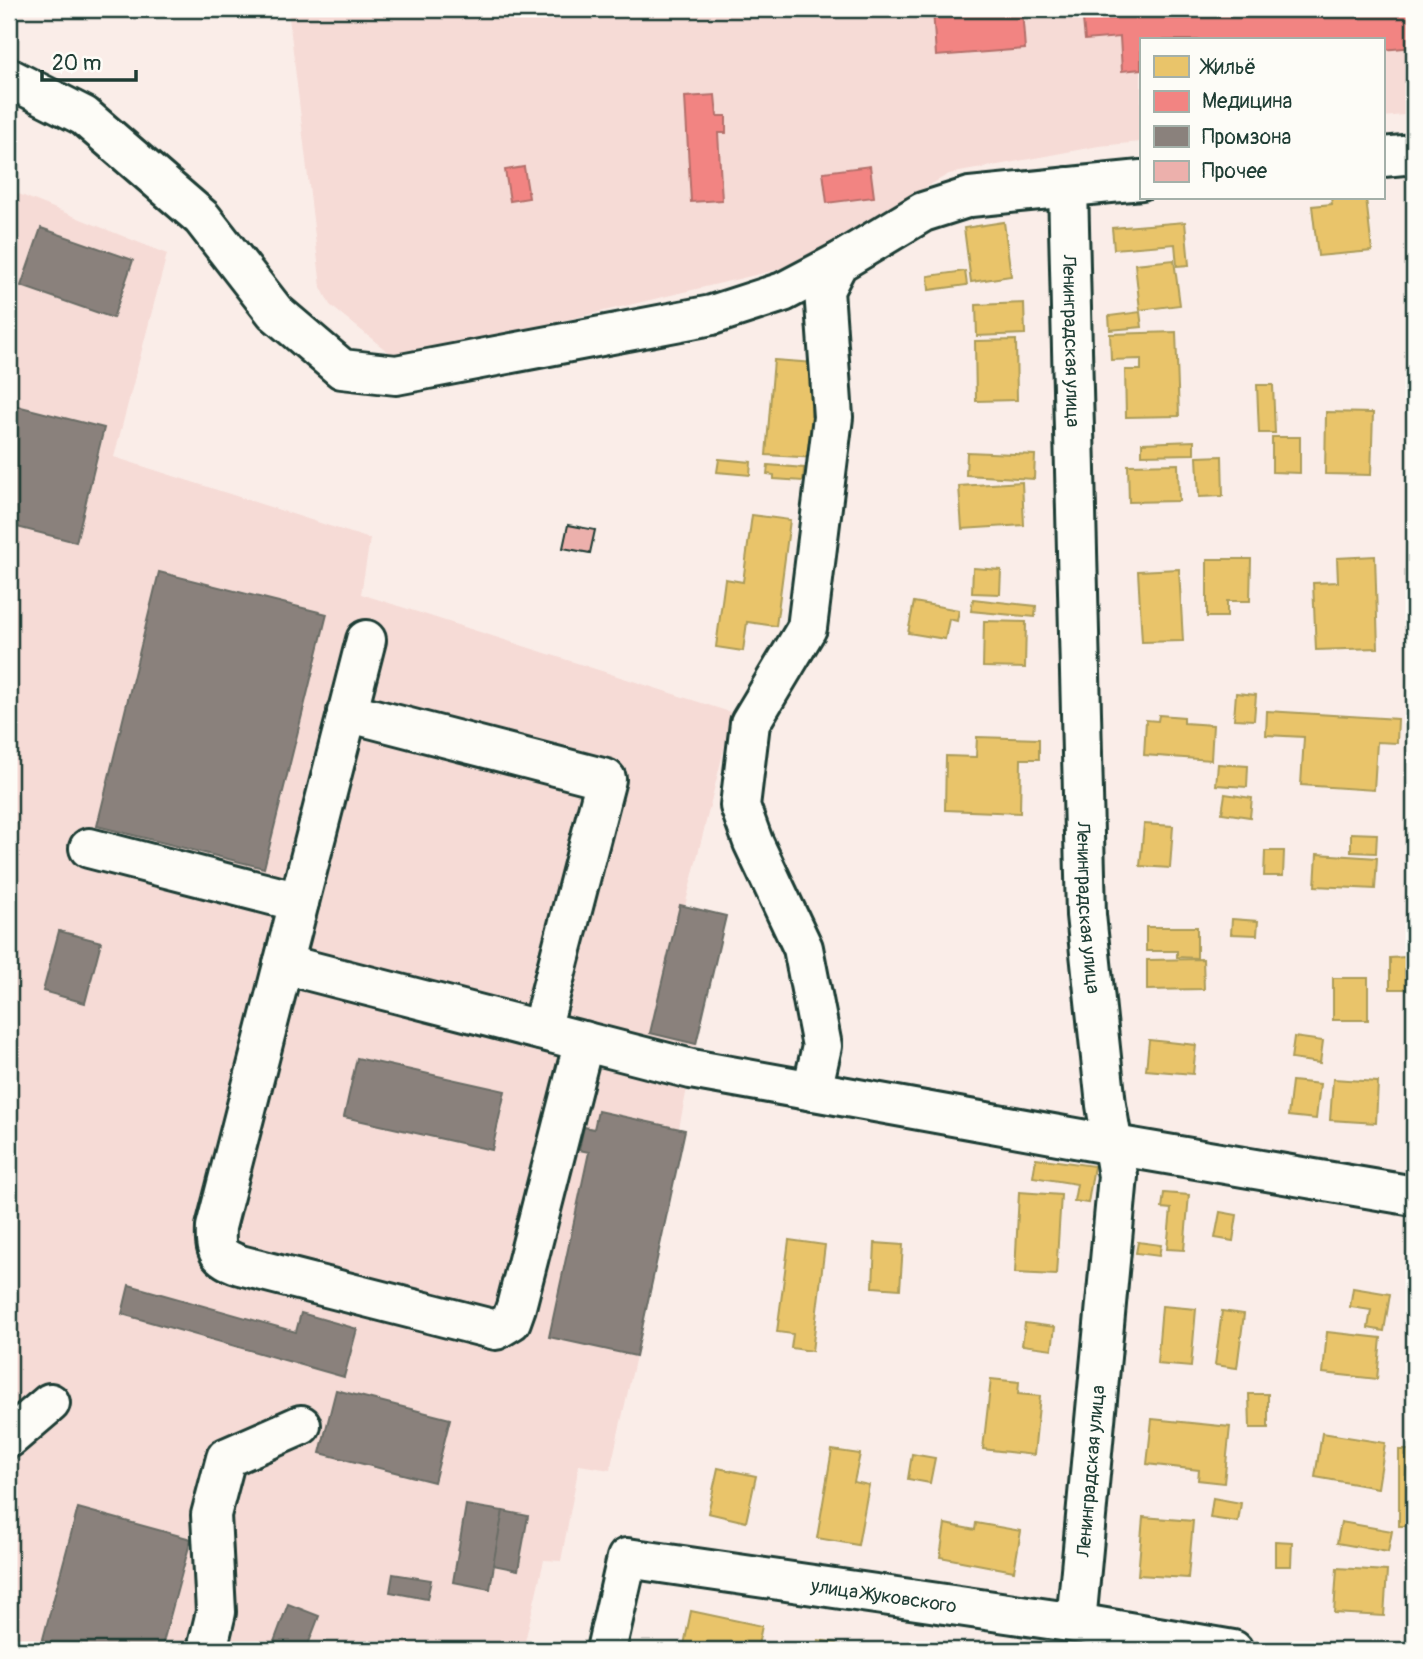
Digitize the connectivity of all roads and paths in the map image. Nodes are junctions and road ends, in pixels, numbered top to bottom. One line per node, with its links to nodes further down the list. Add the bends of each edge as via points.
1 (9, 78): 6 (street, via 84,116 192,209 275,312 342,369 396,375 712,315 783,292)
2 (1414, 154): 3 (street)
3 (1384, 157)
4 (1140, 180): 5 (street)
5 (1068, 187): 6 (street, via 970,197 923,212); 15 (street, Ленинградская улица, via 1086,915)
6 (838, 263): 14 (street, via 824,290 833,417 807,628 750,723 740,806 803,948 822,1046)
7 (366, 640): 8 (street)
8 (347, 712): 10 (street); 12 (street, via 606,779)
9 (89, 848): 10 (street)
10 (299, 902): 11 (street)
11 (283, 964): 12 (street); 13 (street, via 215,1246 224,1260 479,1327 496,1330 511,1321)
12 (541, 1030): 13 (street)
13 (584, 1041): 14 (street, via 691,1069)
14 (812, 1091): 15 (street)
15 (1114, 1145): 16 (street); 20 (street, Ленинградская улица, via 1118,1176)
16 (1414, 1196)
17 (50, 1403): 19 (street)
18 (301, 1425): 21 (street, via 226,1458 211,1515 216,1612)
19 (9, 1438)
20 (1076, 1623): 22 (street, улица Жуковского, via 627,1558); 23 (street, улица Жуковского)
21 (207, 1650)
22 (606, 1650)
23 (1234, 1650)

